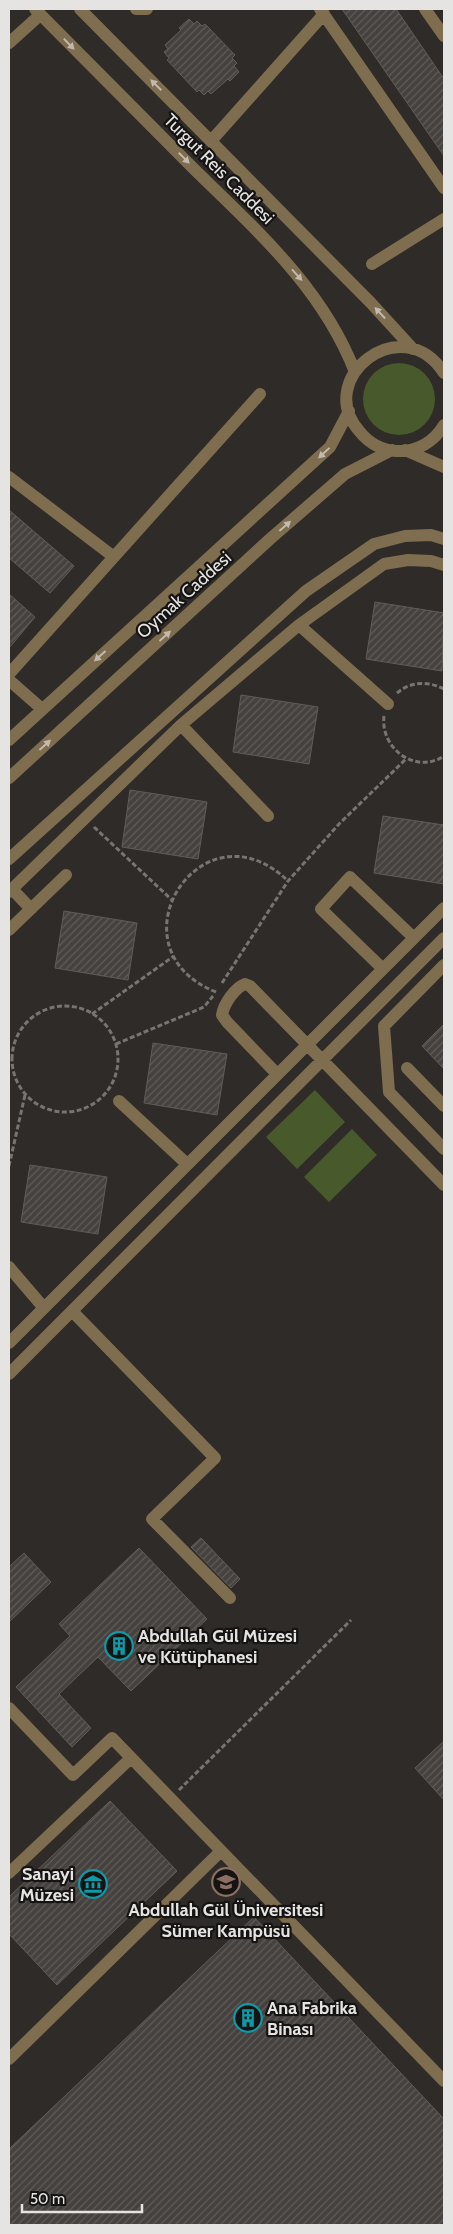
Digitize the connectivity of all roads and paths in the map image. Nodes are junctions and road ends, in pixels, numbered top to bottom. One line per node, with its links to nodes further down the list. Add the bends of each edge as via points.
1 (80, 9): 9 (street, Turgut Reis Caddesi, one-way to 1)
2 (136, 9): 3 (street)
3 (147, 9)
4 (425, 9): 7 (street)
5 (322, 11): 9 (street); 10 (street)
6 (38, 12): 8 (street); 14 (street, Turgut Reis Caddesi, one-way to 14, via 293,270 324,308)
7 (444, 36)
8 (9, 43)
9 (211, 141): 13 (street, Turgut Reis Caddesi, one-way to 9)
10 (444, 188)
11 (444, 219): 12 (street)
12 (372, 264)
13 (414, 349): 14 (street, via 380,350 363,361); 15 (street, Turgut Reis Caddesi, via 431,358)
14 (355, 372): 17 (street, via 348,391)
15 (444, 373)
16 (260, 394): 24 (street)
17 (349, 411): 19 (street, via 357,430 367,440); 31 (street, Oymak Caddesi, one-way to 31, via 330,447)
18 (444, 425): 20 (street, via 430,441)
19 (392, 450): 20 (street); 36 (street, Oymak Caddesi, one-way to 19, via 344,474)
20 (405, 450): 21 (street)
21 (444, 467)
22 (9, 477): 24 (street)
23 (444, 539): 39 (street, via 418,535 389,539 360,552 306,590)
24 (114, 557): 27 (street)
25 (444, 566): 26 (street, via 431,561 408,560 384,564)
26 (299, 625): 30 (street); 32 (street)
27 (9, 674)
28 (9, 680): 31 (street)
29 (444, 689): 30 (path, via 427,683 408,685)
30 (388, 704): 35 (path, via 383,722 387,739)
31 (42, 709): 33 (street, Oymak Caddesi)
32 (180, 725): 37 (street); 38 (street)
33 (9, 740)
34 (444, 756): 35 (path, via 424,763)
35 (406, 759): 41 (path, via 339,824)
36 (9, 778)
37 (268, 816)
38 (85, 818): 42 (street); 43 (path)
39 (9, 859)
40 (66, 875): 45 (street)
41 (288, 881): 43 (path, via 260,862 241,856 227,857 214,860 191,873 181,882); 52 (path)
42 (10, 891): 45 (street)
43 (172, 900): 49 (path, via 166,920)
44 (444, 908): 47 (street)
45 (31, 909): 46 (street)
46 (9, 930)
47 (414, 938): 51 (street); 51 (street, via 350,877 321,909)
48 (444, 938): 56 (street)
49 (174, 956): 52 (path, via 192,979); 53 (path)
50 (444, 965): 62 (street, via 384,1026 389,1092)
51 (383, 969): 54 (street)
52 (216, 992): 55 (path, via 204,1007)
53 (92, 1014): 55 (path, via 105,1024); 59 (path, via 77,1007 55,1007 44,1010 26,1023 15,1042 12,1064)
54 (307, 1043): 56 (street); 58 (street); 58 (street, via 250,986 239,986 222,1014)
55 (116, 1044): 59 (path, via 115,1077 111,1087 96,1103 64,1113 43,1108)
56 (322, 1060): 65 (street); 68 (street)
57 (407, 1068): 61 (street)
58 (277, 1074): 63 (street)
59 (25, 1094): 64 (path)
60 (119, 1101): 63 (street)
61 (444, 1106)
62 (442, 1141)
63 (188, 1164): 67 (street)
64 (9, 1166)
65 (444, 1185)
66 (9, 1267): 67 (street)
67 (44, 1308): 69 (street)
68 (72, 1311): 70 (street); 71 (street, via 215,1458 152,1519)
69 (9, 1342)
70 (9, 1374)
71 (230, 1598)
72 (351, 1620): 75 (path)
73 (9, 1708): 74 (street, via 73,1775 112,1738)
74 (131, 1758): 75 (street); 77 (street)
75 (170, 1798): 76 (street)
76 (221, 1851): 78 (street); 79 (street)
77 (9, 1873)
78 (9, 2058)
79 (444, 2081)

